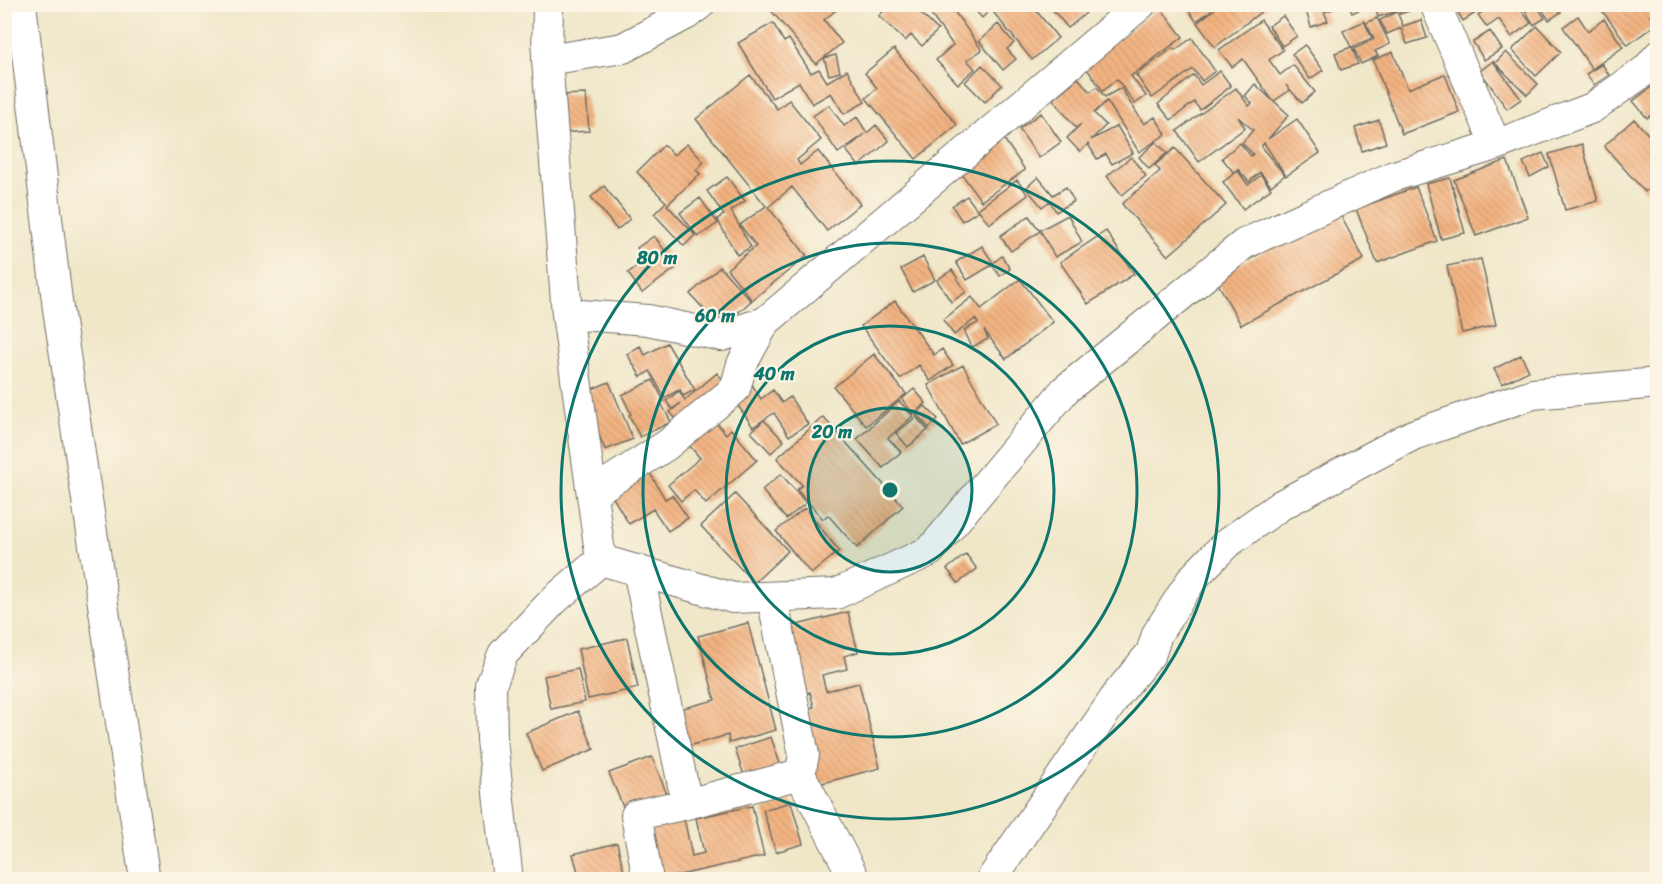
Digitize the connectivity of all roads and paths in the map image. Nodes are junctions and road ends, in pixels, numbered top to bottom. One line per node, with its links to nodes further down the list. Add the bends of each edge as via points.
1 (21, 4): 18 (street, via 58,309)
2 (548, 4): 7 (street)
3 (700, 4): 7 (street, via 623,48)
4 (1141, 4): 10 (street)
5 (1435, 4): 8 (street)
6 (1658, 56): 8 (street, via 1646,70 1592,108)
7 (547, 60): 9 (street)
8 (1496, 145): 15 (street, via 1394,176 1244,244 1065,390 930,552 836,594)
9 (567, 314): 10 (street, via 648,320 722,336); 12 (street)
10 (765, 322): 12 (street, via 742,364 735,389 667,445)
11 (1658, 383): 22 (street, via 1533,394 1413,435 1281,506 1226,543 1192,579 1157,634 1151,653 1119,692)
12 (592, 493): 13 (street)
13 (601, 560): 14 (street); 19 (street, via 554,600 503,654 491,685 492,740)
14 (638, 570): 15 (street, via 733,598); 17 (street)
15 (772, 597): 16 (street, via 804,755)
16 (800, 774): 17 (street); 21 (street)
17 (687, 804): 20 (street, via 636,815)
18 (145, 879)
19 (507, 879)
20 (648, 879)
21 (855, 879)
22 (991, 879)

